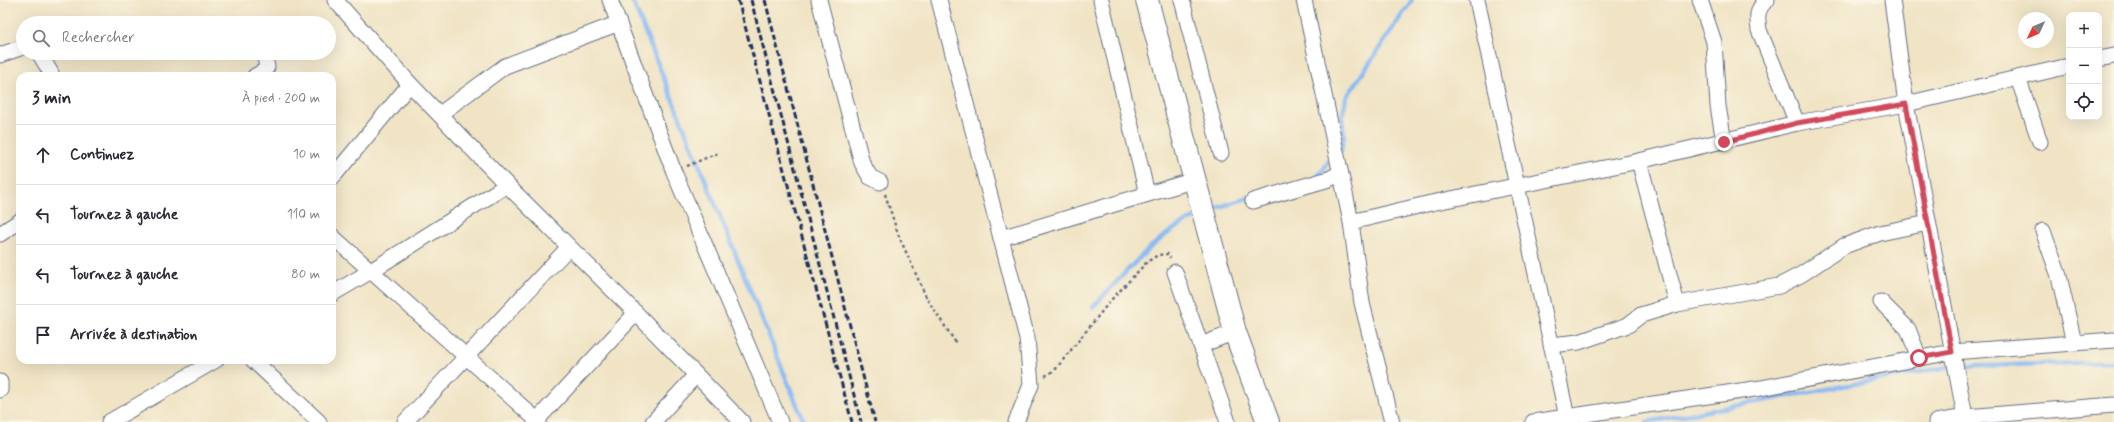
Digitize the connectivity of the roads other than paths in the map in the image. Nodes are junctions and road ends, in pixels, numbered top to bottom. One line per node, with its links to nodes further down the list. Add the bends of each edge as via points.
1 (335, 0): 24 (street)
2 (610, 0): 13 (street)
3 (819, 0): 34 (street, via 862,163 870,177)
4 (939, 0): 45 (street)
5 (1101, 0): 38 (street)
6 (1147, 0): 37 (highway)
7 (1182, 0): 30 (street)
8 (1304, 0): 33 (street)
9 (1477, 0): 36 (street)
10 (1700, 0): 28 (street, via 1714,42 1718,106)
11 (1766, 0): 27 (street, via 1758,8 1759,30)
12 (1892, 0): 25 (street)
13 (619, 23): 26 (street, via 505,66); 76 (street, via 674,172)
14 (16, 49): 15 (street)
15 (0, 55)
16 (2114, 56): 17 (street)
17 (2102, 58)
18 (43, 60): 21 (street)
19 (266, 60): 22 (street, via 267,67)
20 (2066, 67): 23 (street)
21 (50, 72)
22 (262, 72)
23 (2018, 78): 25 (street); 29 (street)
24 (410, 84): 26 (street); 32 (street)
25 (1906, 104): 27 (street); 41 (street)
26 (440, 114): 35 (street)
27 (1797, 123): 28 (street)
28 (1724, 142): 31 (street)
29 (2040, 142)
30 (1221, 153)
31 (1639, 161): 36 (street); 52 (street)
32 (336, 173)
33 (1340, 174): 39 (street); 40 (street)
34 (880, 182)
35 (507, 185): 47 (street); 48 (street)
36 (1516, 186): 40 (street); 58 (street)
37 (1197, 188): 38 (street); 54 (highway)
38 (1147, 194): 45 (street)
39 (1253, 201)
40 (1351, 222): 80 (street, via 1362,303)
41 (1928, 223): 52 (street, via 1880,233 1844,246 1780,286); 60 (street)
42 (16, 224): 44 (street)
43 (2043, 231): 56 (street, via 2059,276)
44 (0, 234)
45 (1001, 238): 77 (street, via 1027,338 1031,385)
46 (336, 240): 48 (street)
47 (569, 246): 53 (street); 59 (street)
48 (371, 271): 50 (street); 59 (street)
49 (1175, 272): 57 (street)
50 (336, 292)
51 (1881, 302): 61 (street, via 1908,329)
52 (1677, 304): 58 (street, via 1641,315 1628,325 1579,342)
53 (636, 313): 64 (street); 71 (street)
54 (1235, 332): 57 (street); 79 (highway)
55 (2114, 340): 56 (street)
56 (2074, 343): 60 (street)
57 (1200, 345): 78 (street)
58 (1551, 345): 69 (street)
59 (466, 356): 71 (street); 73 (street)
60 (1954, 357): 61 (street); 70 (street)
61 (1919, 358): 69 (street, via 1761,388)
62 (210, 364): 68 (street)
63 (257, 364): 72 (street)
64 (696, 375): 74 (street); 75 (street)
65 (0, 382): 66 (street)
66 (0, 390)
67 (2114, 405): 70 (street)
68 (119, 420)
69 (1567, 420): 81 (street)
70 (1966, 420): 82 (street)
71 (537, 421)
72 (319, 422)
73 (405, 422)
74 (652, 422)
75 (742, 422)
76 (780, 422)
77 (1016, 422)
78 (1228, 422)
79 (1268, 422)
80 (1392, 422)
81 (1533, 422)
82 (1936, 422)

